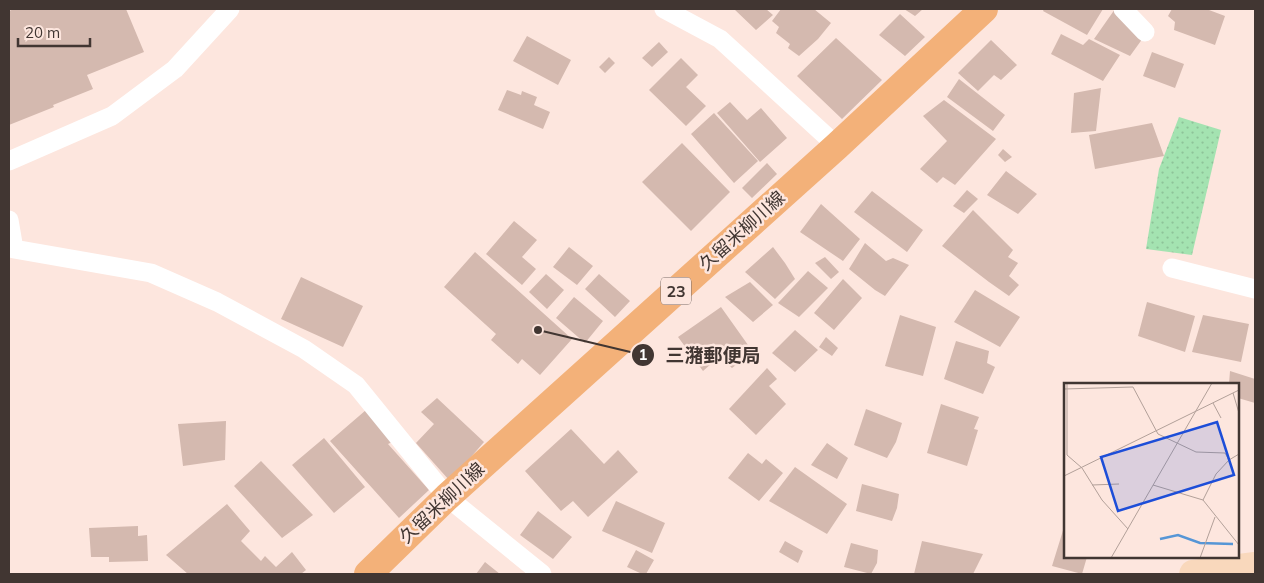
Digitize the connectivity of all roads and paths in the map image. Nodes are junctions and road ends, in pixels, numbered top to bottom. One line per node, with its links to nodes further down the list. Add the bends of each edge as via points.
1 (230, 9): 7 (street, via 175,69 112,116)
2 (664, 9): 6 (street, via 720,39)
3 (984, 9): 6 (main road, 久留米柳川線 / 23)
4 (1123, 9): 5 (street)
5 (1145, 32)
6 (837, 146): 11 (main road, 久留米柳川線 / 23)
7 (9, 161)
8 (9, 220): 11 (street, via 14,249 151,273 217,302 304,349 356,385)
9 (1172, 268): 10 (street)
10 (1255, 289)
11 (447, 497): 13 (main road, 久留米柳川線 / 23); 14 (street)
12 (1255, 566): 15 (main road)
13 (368, 574)
14 (542, 574)
15 (1193, 574)

